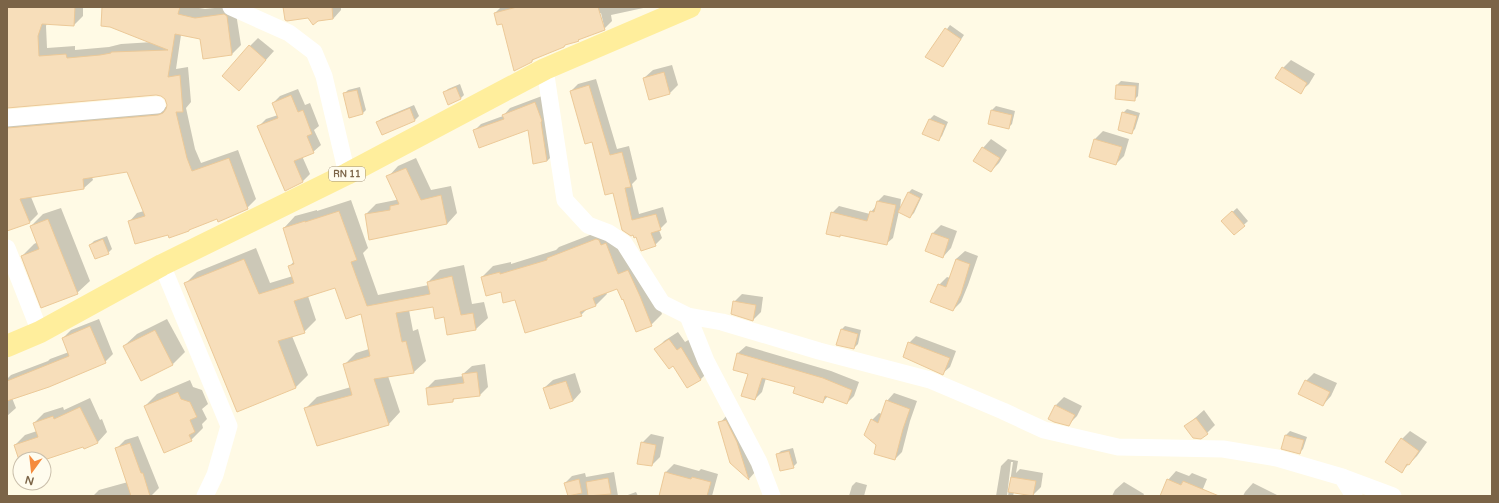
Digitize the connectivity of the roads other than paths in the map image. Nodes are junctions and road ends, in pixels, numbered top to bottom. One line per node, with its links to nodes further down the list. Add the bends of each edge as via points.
1 (231, 7): 6 (street, via 289,33 314,52 324,76)
2 (690, 7): 3 (main road, RN 11)
3 (545, 69): 6 (main road, RN 11); 9 (street, via 565,200 588,225 609,232 624,243 662,303)
4 (157, 105): 5 (street)
5 (7, 118)
6 (347, 174): 8 (main road, RN 11)
7 (7, 248): 10 (street)
8 (162, 265): 10 (main road, RN 11); 13 (street, via 229,426 215,476)
9 (688, 316): 12 (street, via 722,322 819,352 930,380 1044,430 1118,447 1223,449 1277,458); 14 (street, via 706,360 759,462)
10 (40, 332): 11 (main road, RN 11)
11 (7, 346)
12 (1342, 477): 15 (street); 16 (street)
13 (205, 496)
14 (772, 496)
15 (1354, 496)
16 (1394, 496)

